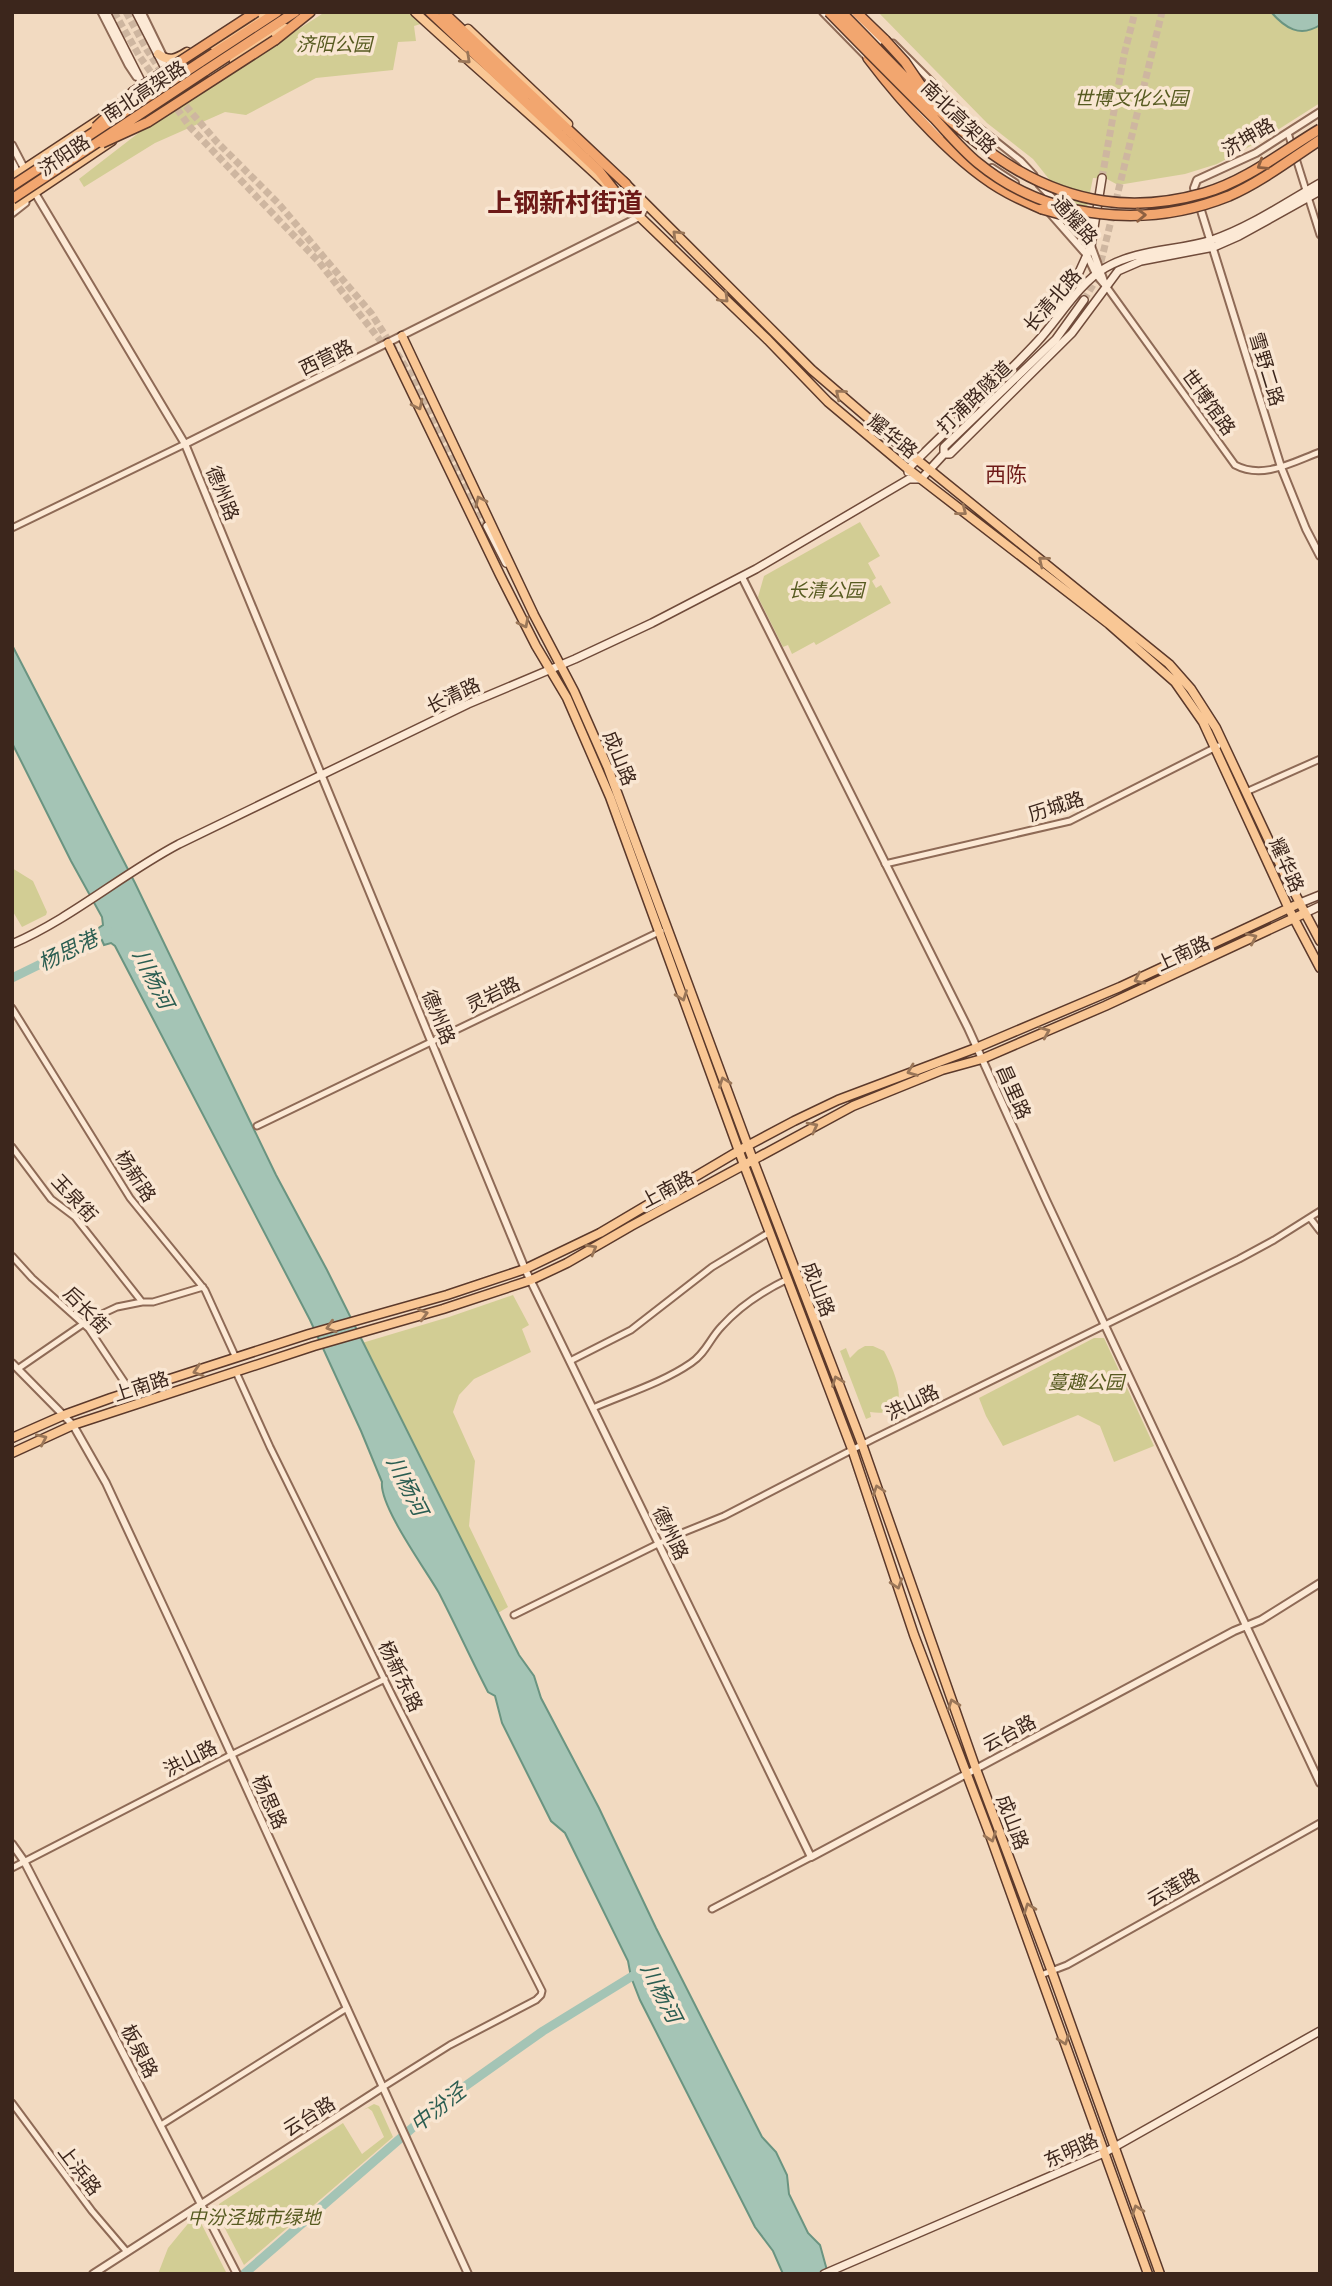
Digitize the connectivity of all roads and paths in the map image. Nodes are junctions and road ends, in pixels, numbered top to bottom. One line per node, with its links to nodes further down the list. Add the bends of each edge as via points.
1 (104, 12): 23 (main road)
2 (136, 12): 20 (main road)
3 (142, 12): 20 (street)
4 (248, 12): 20 (main road, via 180,57)
5 (256, 12): 31 (highway, bridge, via 133,92)
6 (264, 12): 22 (main road, 济阳路)
7 (277, 12): 31 (highway, 南北高架路, bridge)
8 (295, 12): 31 (highway, 南北高架路, bridge)
9 (309, 12): 25 (main road, 济阳路); 31 (highway, bridge, via 275,40 148,122 117,138)
10 (415, 12): 44 (main road, 耀华路, one-way to 44)
11 (430, 12): 24 (highway)
12 (443, 12): 24 (highway)
13 (449, 12): 37 (main road, 耀华路)
14 (823, 12): 21 (street, 通耀路)
15 (830, 12): 49 (highway, 南北高架路, bridge, via 978,163 1009,184 1055,205)
16 (841, 12): 26 (highway, 南北高架路, bridge)
17 (848, 12): 42 (street, 通耀路, via 958,124)
18 (856, 12): 26 (highway, bridge, via 905,62)
19 (862, 12): 42 (street, via 972,122 1021,161)
20 (161, 57): 22 (main road)
21 (868, 58): 49 (highway, bridge, via 904,102 973,169 1007,193 1060,214); 56 (street, 通耀路, via 944,135 1040,203)
22 (168, 74): 23 (main road, 济阳路); 25 (main road)
23 (145, 89): 25 (main road); 34 (main road, 济阳路)
24 (522, 92): 37 (highway); 44 (highway)
25 (170, 104): 41 (main road, 济阳路)
26 (935, 106): 28 (highway, 南北高架路, one-way to 26, bridge, via 1242,177 1205,193 1133,203 1070,194 1016,171)
27 (1320, 112): 29 (street, 济坤路)
28 (1320, 129)
29 (1289, 132): 39 (street, 济坤路, via 1198,180); 43 (street)
30 (1320, 141): 49 (highway, 南北高架路, one-way to 30, bridge, via 1158,214 1203,205 1251,185)
31 (89, 142): 38 (highway, 南北高架路, bridge); 45 (highway, 南北高架路, bridge)
32 (12, 145): 34 (street, 德州路)
33 (12, 162): 34 (street, 德州路)
34 (17, 173): 41 (street, 德州路)
35 (1102, 178): 50 (main road)
36 (1320, 183): 43 (main road, 长清北路)
37 (626, 184): 46 (main road, 耀华路)
38 (12, 186)
39 (1194, 188): 54 (street, 雪野二路)
40 (1320, 191): 43 (main road, 长清北路)
41 (35, 193): 47 (main road, 济阳路); 48 (street); 63 (street, 德州路)
42 (1049, 193): 52 (street, 通耀路)
43 (1307, 195): 53 (street); 54 (main road, 长清北路)
44 (620, 198): 51 (main road, 耀华路)
45 (12, 199)
46 (647, 205): 51 (street); 66 (main road, 耀华路, one-way to 46, via 812,370)
47 (12, 208)
48 (12, 214)
49 (1106, 215)
50 (1095, 217): 52 (street, via 1088,225); 55 (main road)
51 (639, 218): 61 (street, 西营路); 68 (main road, 耀华路, one-way to 68, via 828,402)
52 (1072, 221): 55 (street, 通耀路)
53 (1320, 235)
54 (1212, 244): 57 (main road, 长清北路, via 1137,254); 58 (main road, 长清北路, via 1127,266); 67 (street, 雪野二路)
55 (1091, 246): 56 (main road); 57 (street, 通耀路)
56 (1087, 255): 57 (street, 通耀路); 60 (main road)
57 (1099, 272): 58 (street, 通耀路); 60 (main road, 长清北路)
58 (1106, 286): 65 (main road, 长清北路, via 1072,333 950,454); 67 (street, 世博馆路, via 1236,465 1247,471)
59 (1084, 300): 65 (main road, 打浦路隧道, via 1056,339 944,447)
60 (1050, 325): 66 (main road, 长清北路)
61 (402, 336): 62 (street, 西营路); 76 (main road, 成山路, one-way to 61)
62 (388, 343): 63 (street, 西营路); 74 (main road, 成山路, one-way to 74)
63 (185, 444): 72 (street, 西营路); 81 (street, 德州路)
64 (1320, 452): 67 (street, 世博馆路)
65 (944, 454): 69 (main road, 长清北路)
66 (917, 459): 68 (main road); 69 (main road, 耀华路)
67 (1281, 467): 73 (street, 雪野二路)
68 (908, 469): 70 (main road, 耀华路); 71 (main road)
69 (929, 469): 70 (main road); 79 (main road, 耀华路, one-way to 69, via 1204,707 1169,664)
70 (921, 479): 71 (main road, 长清路); 79 (main road, 耀华路, one-way to 79, via 1163,670)
71 (909, 480): 75 (main road, 长清路)
72 (12, 528)
73 (1320, 556)
74 (500, 575): 76 (main road, via 484,527); 78 (main road, 成山路, one-way to 78)
75 (742, 577): 77 (main road, 长清路); 83 (street, 昌里路)
76 (520, 585): 77 (main road, 成山路)
77 (562, 665): 78 (main road, 长清路); 90 (main road, 成山路, via 607,768)
78 (550, 669): 81 (main road, 长清路); 90 (main road, 成山路, via 575,715)
79 (1219, 745): 82 (main road, 耀华路); 83 (street, 历城路, via 1070,821); 87 (main road, 耀华路)
80 (1320, 759): 82 (street)
81 (322, 774): 92 (main road, 长清路, via 179,844); 95 (street, 德州路)
82 (1246, 792): 85 (main road, 耀华路)
83 (885, 864): 96 (street, 昌里路)
84 (1320, 894): 85 (main road, 上南路)
85 (1300, 903): 87 (main road, 上南路); 88 (main road, 耀华路)
86 (1320, 906): 88 (main road, 上南路)
87 (1289, 909): 89 (main road, 耀华路); 96 (main road, 上南路, one-way to 96)
88 (1305, 913): 89 (main road, 上南路); 91 (main road, 耀华路)
89 (1296, 918): 93 (main road, 耀华路); 97 (main road, 上南路, one-way to 89)
90 (663, 930): 95 (street, 灵岩路); 99 (main road, 成山路, one-way to 90); 101 (main road, 成山路, one-way to 101)
91 (1320, 941)
92 (12, 944)
93 (1320, 968)
94 (12, 1008): 112 (street, 杨新路, via 130,1198)
95 (431, 1041): 98 (street, 灵岩路); 109 (street, 德州路)
96 (976, 1048): 97 (street, 昌里路); 99 (main road, 上南路, one-way to 99, via 838,1100)
97 (982, 1059): 102 (main road, 上南路, one-way to 97, via 853,1107 942,1070); 115 (street, 昌里路)
98 (257, 1126)
99 (747, 1146): 101 (main road, 上南路); 102 (main road, 成山路)
100 (12, 1147): 113 (street, 玉泉街, via 51,1199 75,1217)
101 (739, 1151): 103 (main road, 成山路); 109 (main road, 上南路, via 600,1233)
102 (753, 1160): 103 (main road, 上南路); 126 (main road, 成山路, one-way to 102)
103 (744, 1165): 107 (main road, 成山路); 111 (main road, 上南路, one-way to 103)
104 (1320, 1211): 105 (street, 洪山路)
105 (1310, 1218): 106 (street); 115 (street, 洪山路)
106 (1320, 1231)
107 (770, 1232): 110 (main road, 成山路); 117 (street, via 712,1267 631,1329)
108 (12, 1256): 114 (street, 后长街)
109 (525, 1269): 111 (street, 德州路); 116 (main road, 上南路, one-way to 116)
110 (788, 1279): 122 (street, via 737,1310 691,1363); 127 (main road, 成山路)
111 (531, 1280): 117 (street, 德州路); 120 (main road, 上南路, one-way to 111)
112 (203, 1287): 113 (street); 116 (street, 杨新路)
113 (142, 1302): 114 (street, via 109,1310)
114 (84, 1325): 119 (street); 121 (street, 后长街)
115 (1105, 1325): 126 (street, 洪山路); 132 (street, 昌里路)
116 (236, 1358): 121 (main road, 上南路, one-way to 121)
117 (570, 1361): 122 (street, 德州路)
118 (12, 1363): 119 (street, 杨思路)
119 (19, 1368): 123 (street, 杨思路)
120 (236, 1372): 124 (main road, 上南路); 133 (street, 杨新东路)
121 (131, 1392): 123 (main road, 上南路)
122 (593, 1408): 129 (street, 德州路)
123 (64, 1415): 124 (street, 杨思路); 125 (main road, 上南路)
124 (73, 1426): 128 (main road, 上南路, one-way to 124); 134 (street, 杨思路, via 111,1494)
125 (12, 1438)
126 (862, 1444): 127 (street, 洪山路); 135 (main road, 成山路, one-way to 126)
127 (852, 1449): 129 (street, 洪山路, via 724,1516); 136 (main road, 成山路, one-way to 136, via 914,1635)
128 (12, 1453)
129 (659, 1544): 131 (street, 洪山路); 140 (street, 德州路)
130 (1320, 1583): 132 (street, 云台路)
131 (514, 1615)
132 (1247, 1626): 135 (street, 云台路); 137 (street, 昌里路)
133 (385, 1679): 134 (street, 洪山路); 146 (street, 杨新东路)
134 (231, 1755): 141 (street, 洪山路); 147 (street, 杨思路)
135 (976, 1769): 136 (street, 云台路); 144 (main road, 成山路, one-way to 135)
136 (967, 1773): 140 (street, 云台路); 145 (main road, 成山路, one-way to 145)
137 (1320, 1783)
138 (1320, 1823): 144 (street, 云莲路)
139 (12, 1844): 141 (street, 板泉路)
140 (811, 1857): 143 (street, 云台路)
141 (24, 1861): 142 (street, 洪山路); 151 (street, 板泉路)
142 (12, 1868)
143 (712, 1909)
144 (1052, 1972): 145 (street, 云莲路); 152 (main road, 成山路)
145 (1041, 1975): 153 (main road, 成山路, one-way to 153)
146 (542, 1991): 149 (street, 云台路, via 536,2000)
147 (347, 2008): 149 (street, 杨思路); 151 (street)
148 (1320, 2031): 152 (main road, 东明路)
149 (383, 2087): 154 (street, 云台路); 158 (street, 杨思路)
150 (12, 2103): 155 (street, 上浜路)
151 (161, 2125): 154 (street, 板泉路)
152 (1114, 2148): 153 (main road, 东明路); 161 (main road, 成山路, one-way to 152)
153 (1104, 2153): 159 (main road, 东明路); 160 (main road, 成山路)
154 (201, 2203): 155 (street, 云台路); 156 (street, 板泉路)
155 (127, 2252): 157 (street, 云台路)
156 (237, 2272)
157 (93, 2274)
158 (468, 2274)
159 (824, 2274)
160 (1148, 2274)
161 (1160, 2274)

